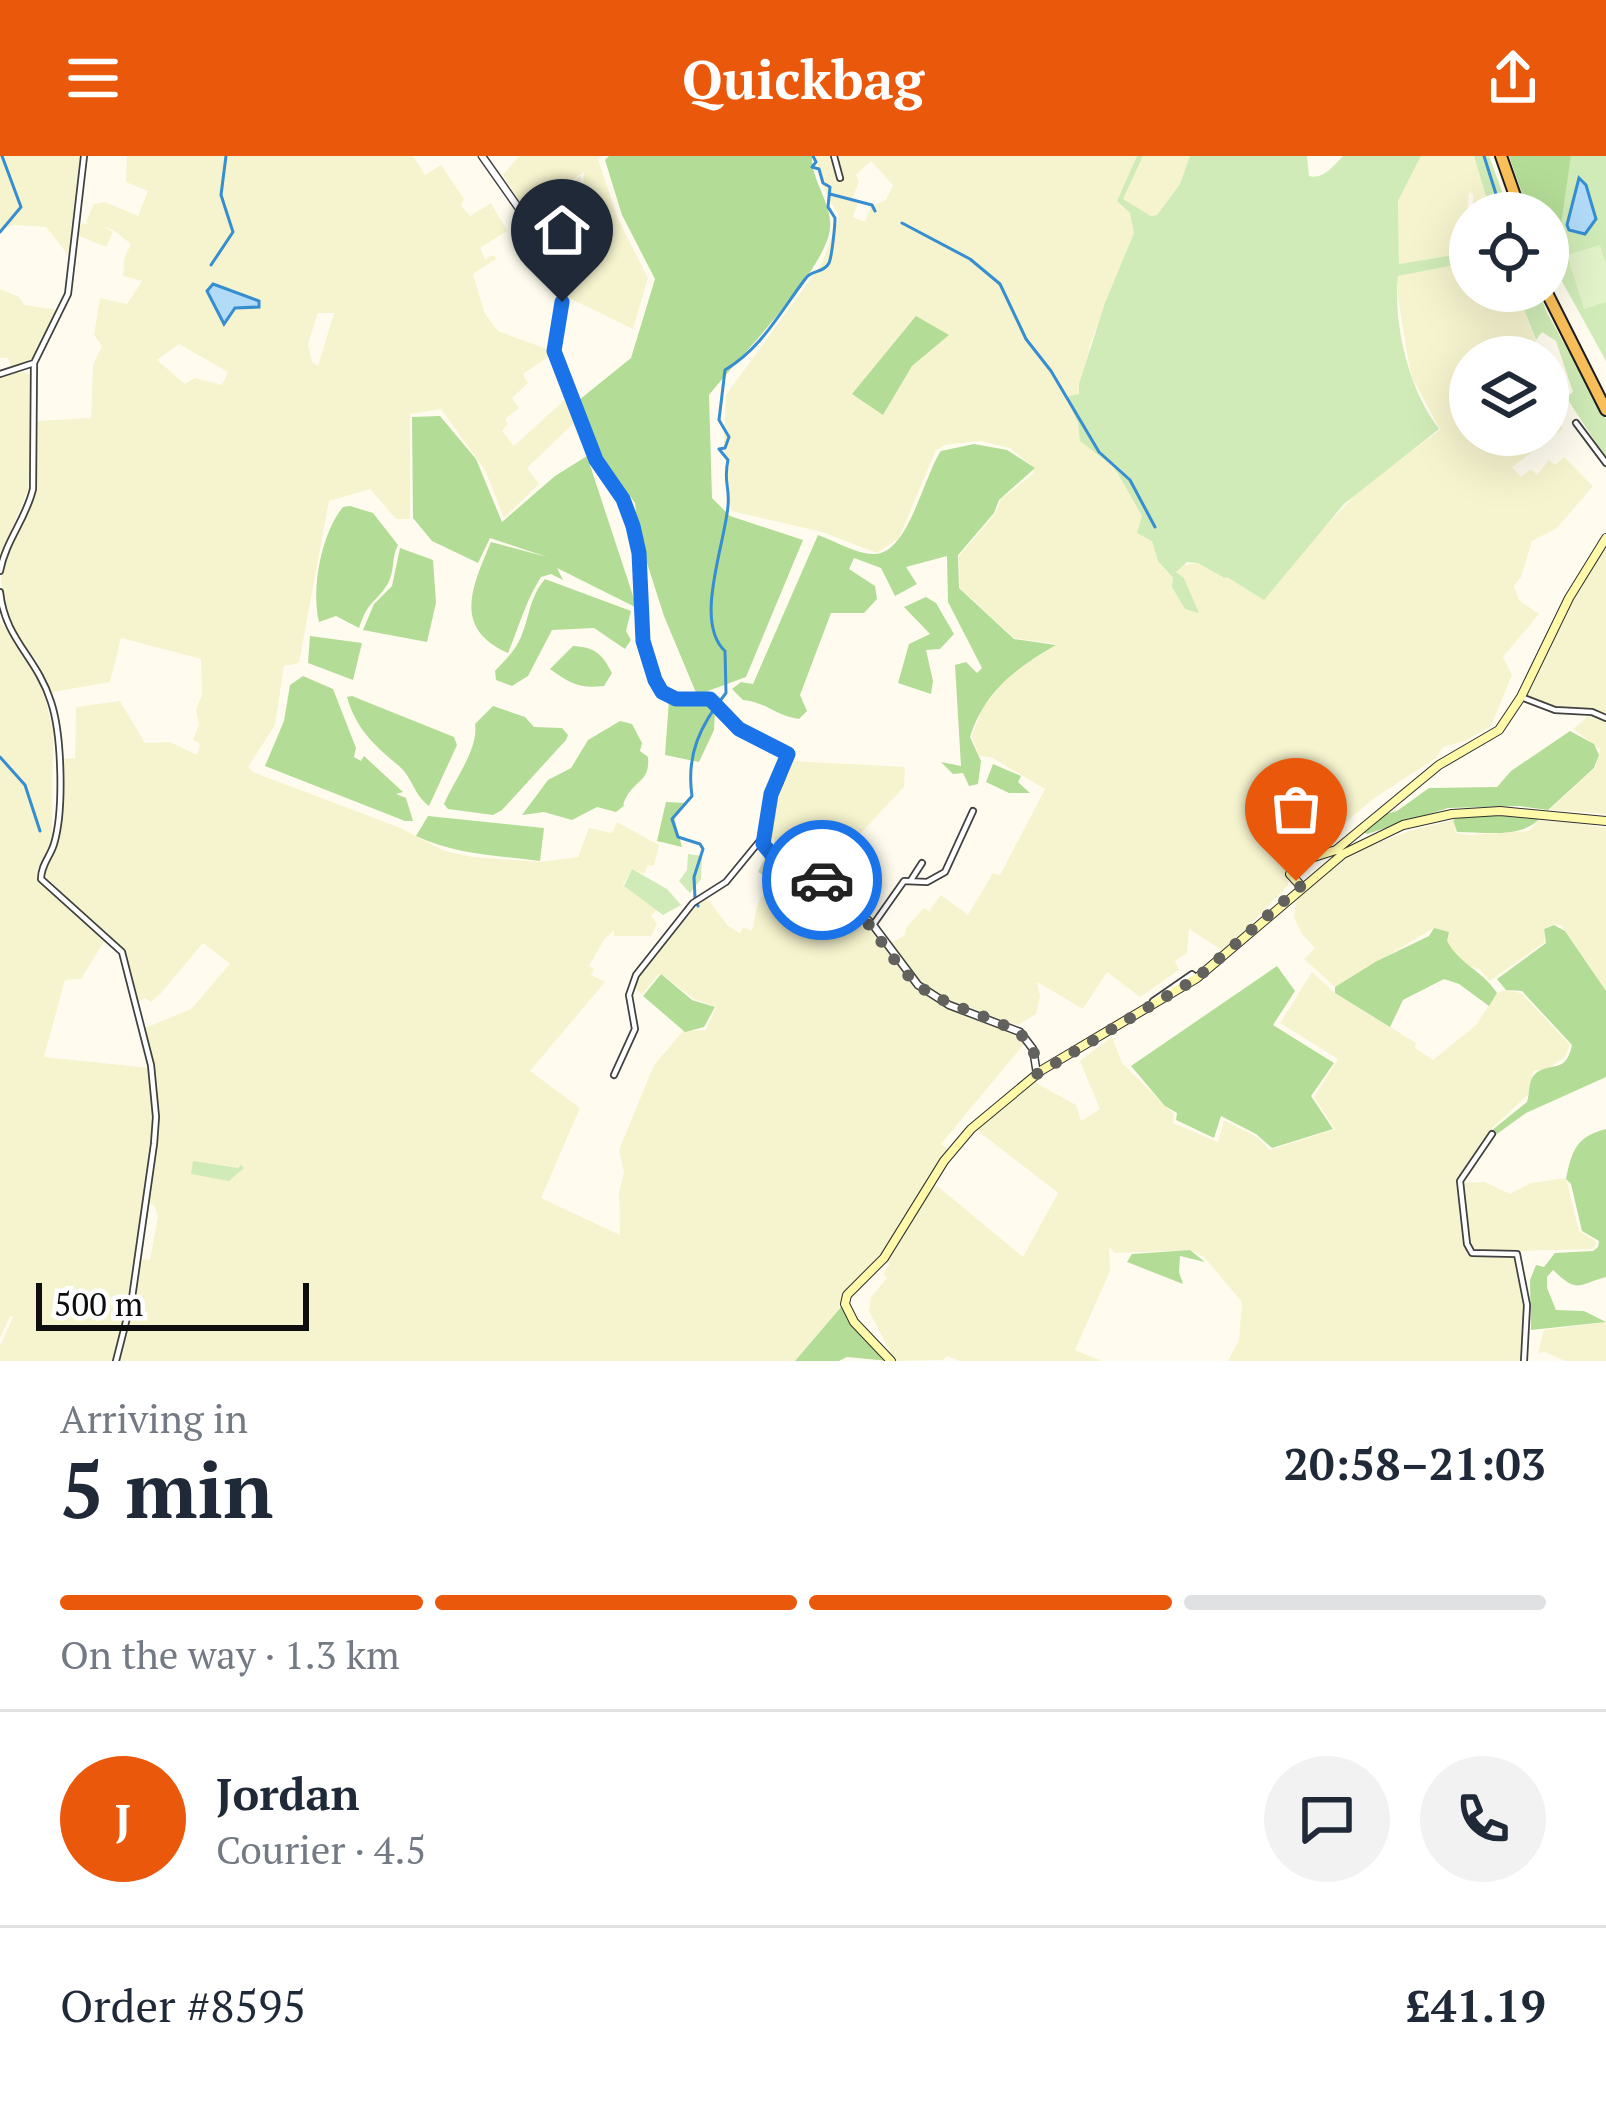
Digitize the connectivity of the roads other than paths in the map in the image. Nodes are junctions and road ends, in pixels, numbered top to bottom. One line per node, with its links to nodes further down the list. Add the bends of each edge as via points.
1 (84, 156): 9 (street, via 68,294)
2 (482, 156): 22 (street, via 558,281 554,351 596,460 633,526 643,641 655,680 670,697 716,703 726,720 788,754)
3 (834, 156): 5 (street)
4 (1498, 156): 6 (highway)
5 (840, 178)
6 (1511, 192)
7 (1557, 312): 12 (highway)
8 (1565, 312): 11 (highway)
9 (34, 363): 10 (street); 16 (street, via 32,490)
10 (0, 374)
11 (1606, 395)
12 (1606, 410)
13 (1576, 423): 14 (street)
14 (1606, 463)
15 (1606, 538): 18 (main road)
16 (0, 572)
17 (0, 592): 32 (street, via 4,621 53,706 57,825 41,879 122,952 151,1065 154,1144)
18 (1521, 697): 19 (street); 27 (main road, via 1490,739 1439,765 1336,850 1295,863 1290,874)
19 (1606, 718)
20 (973, 812): 26 (street, via 946,872)
21 (1606, 821): 27 (main road, via 1500,811 1433,817 1371,838)
22 (763, 837): 23 (street); 24 (street)
23 (751, 851): 24 (street); 30 (street, via 726,882 693,903 636,975 629,995 635,1029)
24 (768, 853): 28 (street, via 827,883)
25 (922, 863): 26 (street)
26 (911, 880): 28 (street)
27 (1301, 886): 29 (main road, via 1197,978)
28 (873, 925): 29 (street, via 918,985 1013,1028 1030,1043)
29 (1040, 1072): 33 (main road, via 956,1145 889,1252 847,1295 854,1322)
30 (614, 1075)
31 (1492, 1134): 34 (street, via 1460,1185 1467,1244 1472,1253 1517,1254 1527,1305)
32 (116, 1361)
33 (891, 1361)
34 (1524, 1361)

